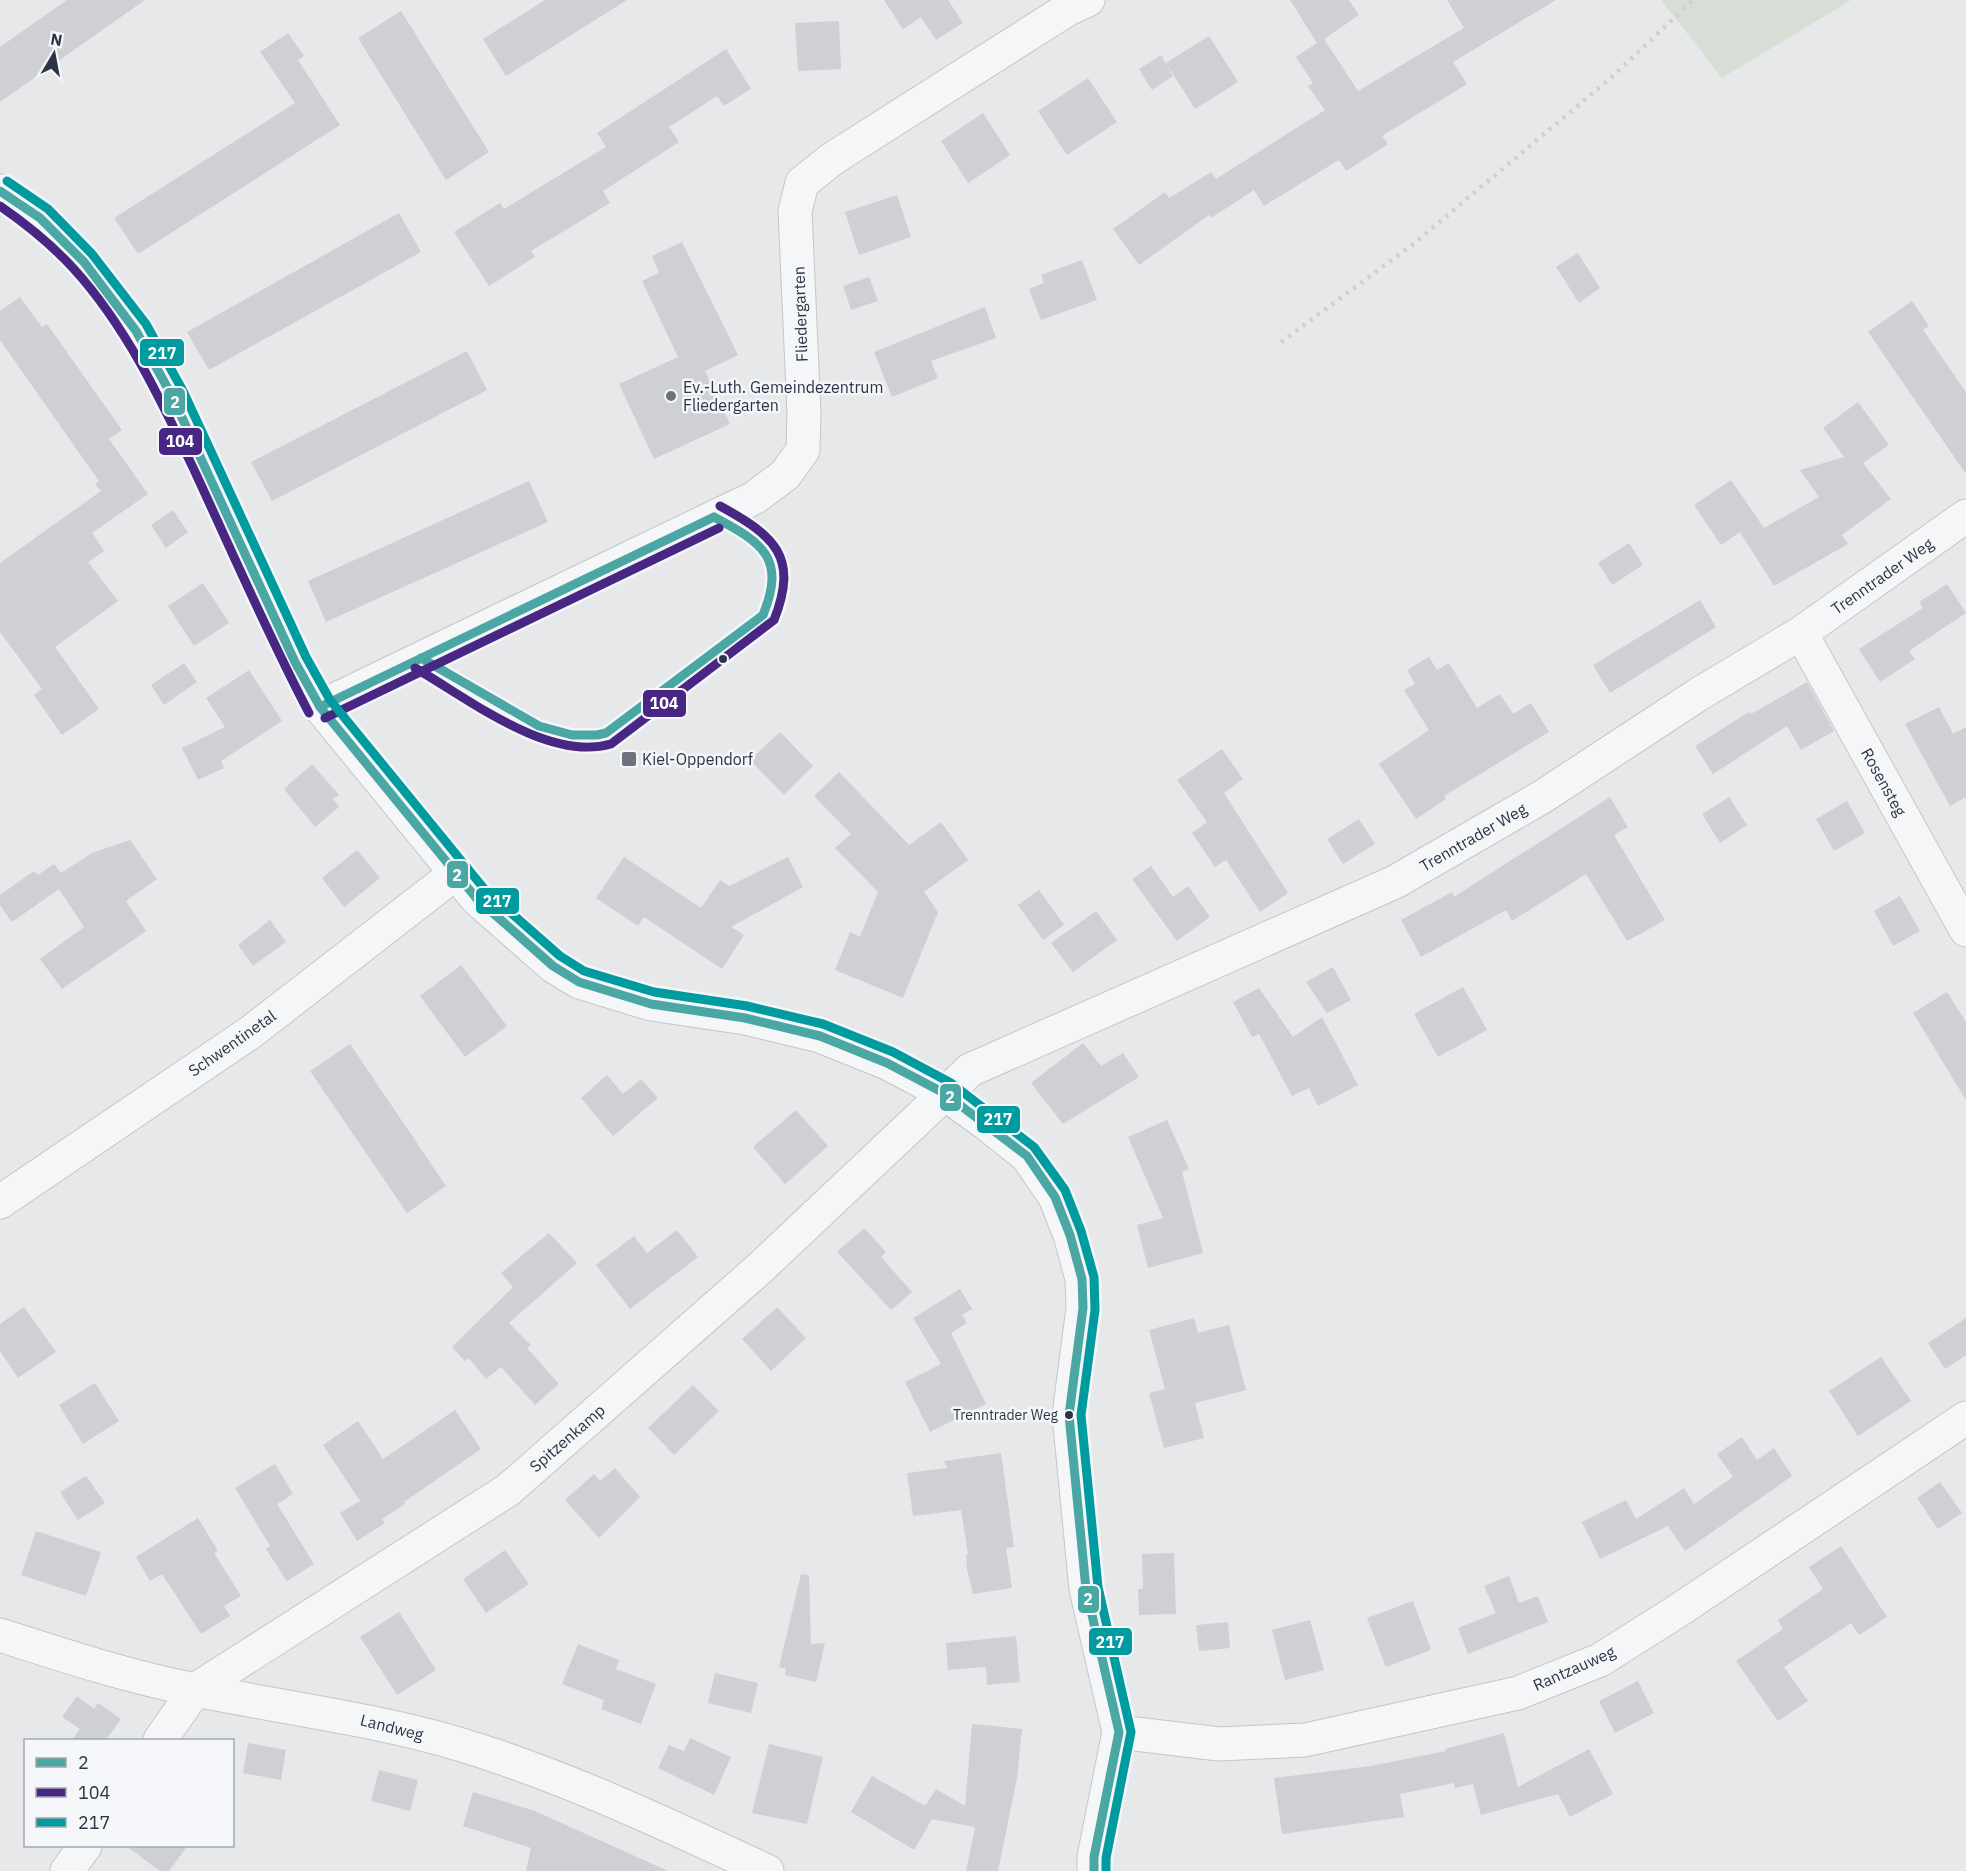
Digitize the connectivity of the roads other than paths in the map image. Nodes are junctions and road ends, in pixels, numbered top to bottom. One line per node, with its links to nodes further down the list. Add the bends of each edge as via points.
1 (1088, 0): 5 (street, Fliedergarten, via 832,159 802,183 795,211 803,450 785,475 754,498)
2 (0, 191): 5 (street, via 40,218 84,262 136,331 177,406 296,662)
3 (1966, 516): 4 (street, Trenntrader Weg)
4 (1801, 633): 7 (street, Rosensteg); 8 (street, Trenntrader Weg, via 1699,694 1542,797 1395,882 970,1070)
5 (325, 713): 6 (street)
6 (456, 873): 8 (street, via 477,899 538,953 579,981 651,1004 745,1017 820,1036 887,1063); 9 (street, Schwentinetal, via 251,1032)
7 (1966, 930)
8 (944, 1093): 12 (street, Spitzenkamp, via 759,1269 508,1490); 13 (street, via 1027,1156 1055,1197 1073,1246 1082,1279 1083,1308 1070,1415 1086,1589)
9 (0, 1202)
10 (1966, 1418): 13 (street, Rantzauweg, via 1609,1654 1518,1693 1305,1740 1219,1744)
11 (0, 1635): 12 (street, Landweg, via 113,1671)
12 (195, 1690): 14 (street, Spitzenkamp); 17 (street, Landweg, via 378,1722 463,1746 660,1821)
13 (1119, 1732): 18 (street)
14 (161, 1739)
15 (84, 1847): 16 (street)
16 (67, 1871)
17 (767, 1871)
18 (1094, 1871)

